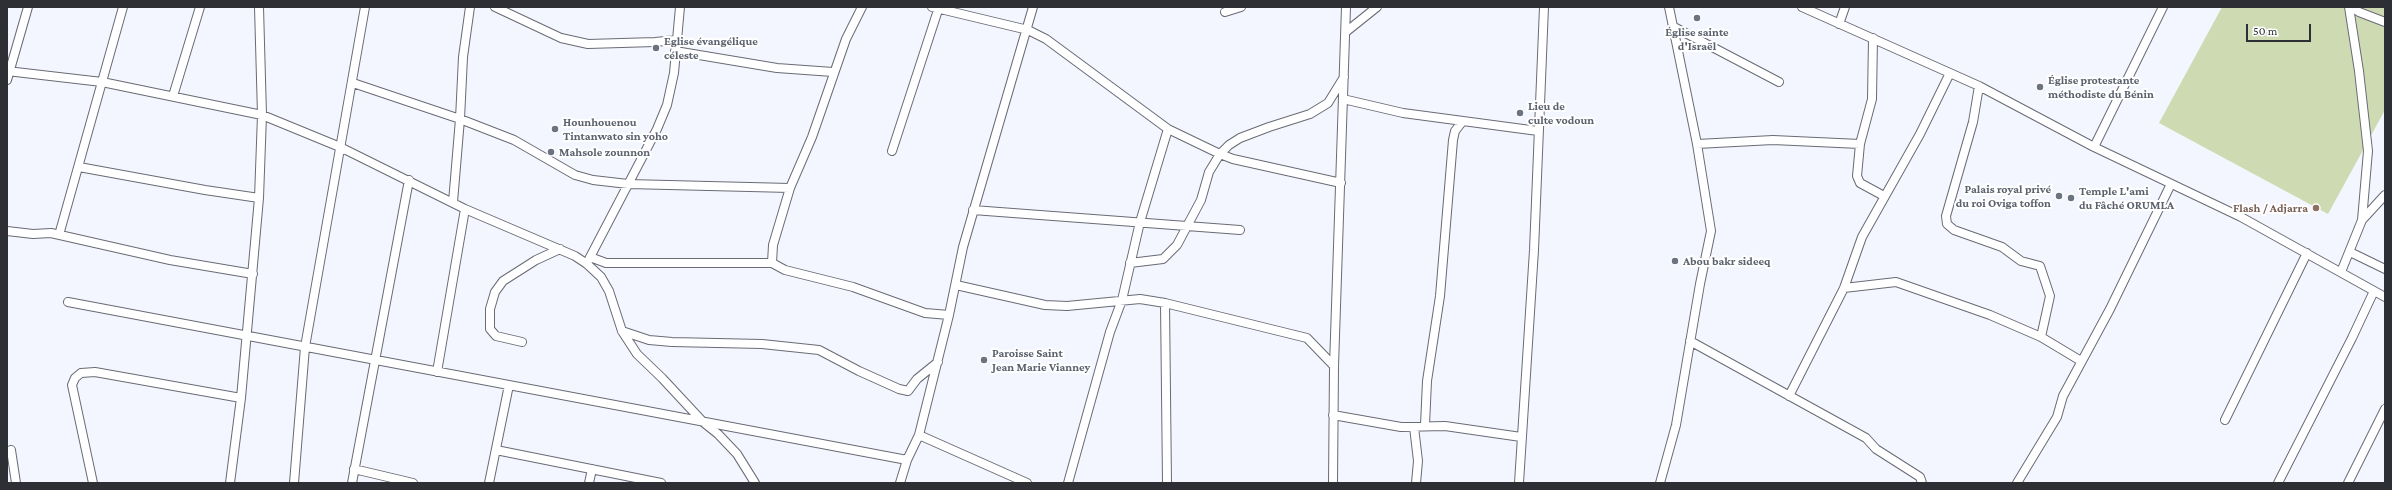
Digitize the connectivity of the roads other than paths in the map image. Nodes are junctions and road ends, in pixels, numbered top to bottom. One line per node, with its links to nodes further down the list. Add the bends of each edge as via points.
1 (28, 7): 31 (street)
2 (123, 7): 36 (street)
3 (200, 7): 40 (street)
4 (259, 7): 42 (street)
5 (365, 7): 38 (street)
6 (470, 7): 43 (street, via 463,57)
7 (495, 7): 29 (street, via 561,38 588,44)
8 (680, 7): 29 (street)
9 (862, 7): 32 (street)
10 (1033, 7): 26 (street)
11 (1240, 7): 22 (street)
12 (1346, 7): 27 (street)
13 (1377, 7): 27 (street)
14 (1544, 7): 46 (street)
15 (1669, 7): 25 (street)
16 (1802, 7): 24 (street)
17 (1845, 7): 24 (street)
18 (2163, 7): 50 (street)
19 (2349, 7): 65 (street, via 2368,151)
20 (2352, 7): 23 (street)
21 (937, 8): 26 (street); 51 (street)
22 (1225, 12)
23 (2385, 22)
24 (1839, 24): 28 (street)
25 (1674, 27): 37 (street); 47 (street)
26 (1028, 30): 45 (street, via 1046,39); 64 (street)
27 (1347, 31): 34 (street)
28 (1873, 38): 33 (street); 48 (street, via 1872,99)
29 (676, 40): 30 (street)
30 (676, 51): 32 (street, via 777,68); 56 (street, via 667,105)
31 (8, 71): 35 (street); 36 (street)
32 (833, 72): 58 (street, via 812,137)
33 (1950, 73): 39 (street); 60 (street, via 1920,134)
34 (1344, 75): 41 (street); 52 (street, via 1328,103 1310,114 1240,138)
35 (7, 80)
36 (102, 82): 40 (street); 53 (street)
37 (1779, 82)
38 (353, 83): 43 (street); 49 (street)
39 (1979, 86): 50 (street); 90 (street, via 1973,122 1946,216 1947,224 1954,230 2002,247 2022,262 2040,266 2050,296)
40 (173, 96): 42 (street)
41 (1344, 99): 44 (street, via 1403,113); 55 (street)
42 (262, 115): 49 (street); 61 (street)
43 (460, 119): 56 (street, via 514,140 575,175); 62 (street)
44 (1462, 122): 46 (street); 106 (street, via 1455,131 1453,140 1440,296 1428,381)
45 (1168, 128): 52 (street); 66 (street)
46 (1538, 131): 109 (street, via 1534,250)
47 (1697, 144): 48 (street, via 1773,140); 91 (street, via 1711,231)
48 (1860, 144): 60 (street, via 1857,176 1860,183)
49 (340, 147): 54 (street); 93 (street)
50 (2094, 147): 57 (street)
51 (892, 151)
52 (1220, 154): 55 (street); 67 (street, via 1209,172 1193,218)
53 (78, 167): 61 (street); 70 (street)
54 (409, 180): 62 (street); 94 (street)
55 (1341, 183): 97 (street)
56 (628, 184): 58 (street); 74 (street)
57 (2171, 184): 73 (street); 95 (street, via 2110,310)
58 (790, 188): 75 (street, via 773,245)
59 (2385, 195): 65 (street)
60 (1884, 196): 81 (street, via 1862,237)
61 (259, 198): 79 (street)
62 (453, 202): 63 (street)
63 (466, 209): 71 (street); 98 (street)
64 (973, 210): 66 (street); 80 (street)
65 (2362, 220): 72 (street)
66 (1140, 222): 67 (street); 76 (street)
67 (1187, 224): 68 (street); 76 (street, via 1178,245 1163,259)
68 (1240, 230)
69 (7, 231): 70 (street)
70 (59, 235): 79 (street, via 170,260)
71 (560, 249): 74 (street); 92 (street, via 536,260 504,281 495,292 490,309 490,330 496,336)
72 (2350, 252): 77 (street); 78 (street)
73 (2307, 253): 78 (street); 104 (street)
74 (589, 260): 75 (street, via 606,263); 88 (street, via 609,291)
75 (772, 263): 87 (street, via 785,270 853,287 919,312)
76 (1130, 263): 84 (street)
77 (2385, 269)
78 (2341, 272): 82 (street)
79 (253, 274): 89 (street)
80 (956, 285): 84 (street, via 1045,305 1067,306); 87 (street)
81 (1844, 288): 90 (street, via 1896,282 1990,315); 100 (street)
82 (2374, 291): 83 (street); 135 (street)
83 (2385, 297)
84 (1122, 300): 86 (street, via 1140,299); 127 (street, via 1110,332)
85 (68, 302): 89 (street)
86 (1165, 303): 97 (street, via 1307,338); 128 (street)
87 (949, 315): 96 (street)
88 (622, 330): 96 (street, via 649,340 762,344 818,350 859,371 908,391); 105 (street, via 637,354)
89 (245, 335): 93 (street); 101 (street)
90 (2041, 337): 95 (street)
91 (1690, 341): 100 (street); 132 (street, via 1676,425)
92 (522, 342)
93 (305, 347): 94 (street); 118 (street)
94 (375, 360): 98 (street); 113 (street)
95 (2081, 361): 134 (street, via 2063,396 2057,417)
96 (938, 362): 108 (street)
97 (1334, 366): 103 (street)
98 (437, 372): 99 (street)
99 (509, 385): 105 (street); 111 (street)
100 (1789, 396): 133 (street, via 1866,438 1876,450 1920,477)
101 (241, 398): 116 (street, via 95,372 81,373 72,385); 117 (street)
102 (2385, 409): 136 (street)
103 (1333, 415): 107 (street, via 1383,425); 129 (street)
104 (2224, 420)
105 (703, 422): 112 (street); 124 (street, via 737,454)
106 (1425, 425): 107 (street); 109 (street)
107 (1414, 427): 130 (street, via 1418,461)
108 (919, 435): 112 (street); 126 (street)
109 (1522, 437): 131 (street)
110 (11, 450): 115 (street)
111 (496, 450): 114 (street); 121 (street)
112 (907, 460): 125 (street)
113 (354, 469): 119 (street); 120 (street)
114 (592, 469): 122 (street); 123 (street)
115 (16, 483)
116 (93, 483)
117 (230, 483)
118 (294, 483)
119 (352, 483)
120 (413, 483)
121 (489, 483)
122 (589, 483)
123 (661, 483)
124 (755, 483)
125 (900, 483)
126 (1027, 483)
127 (1068, 483)
128 (1167, 483)
129 (1332, 483)
130 (1416, 483)
131 (1520, 483)
132 (1660, 483)
133 (1922, 483)
134 (2017, 483)
135 (2278, 483)
136 (2348, 483)

